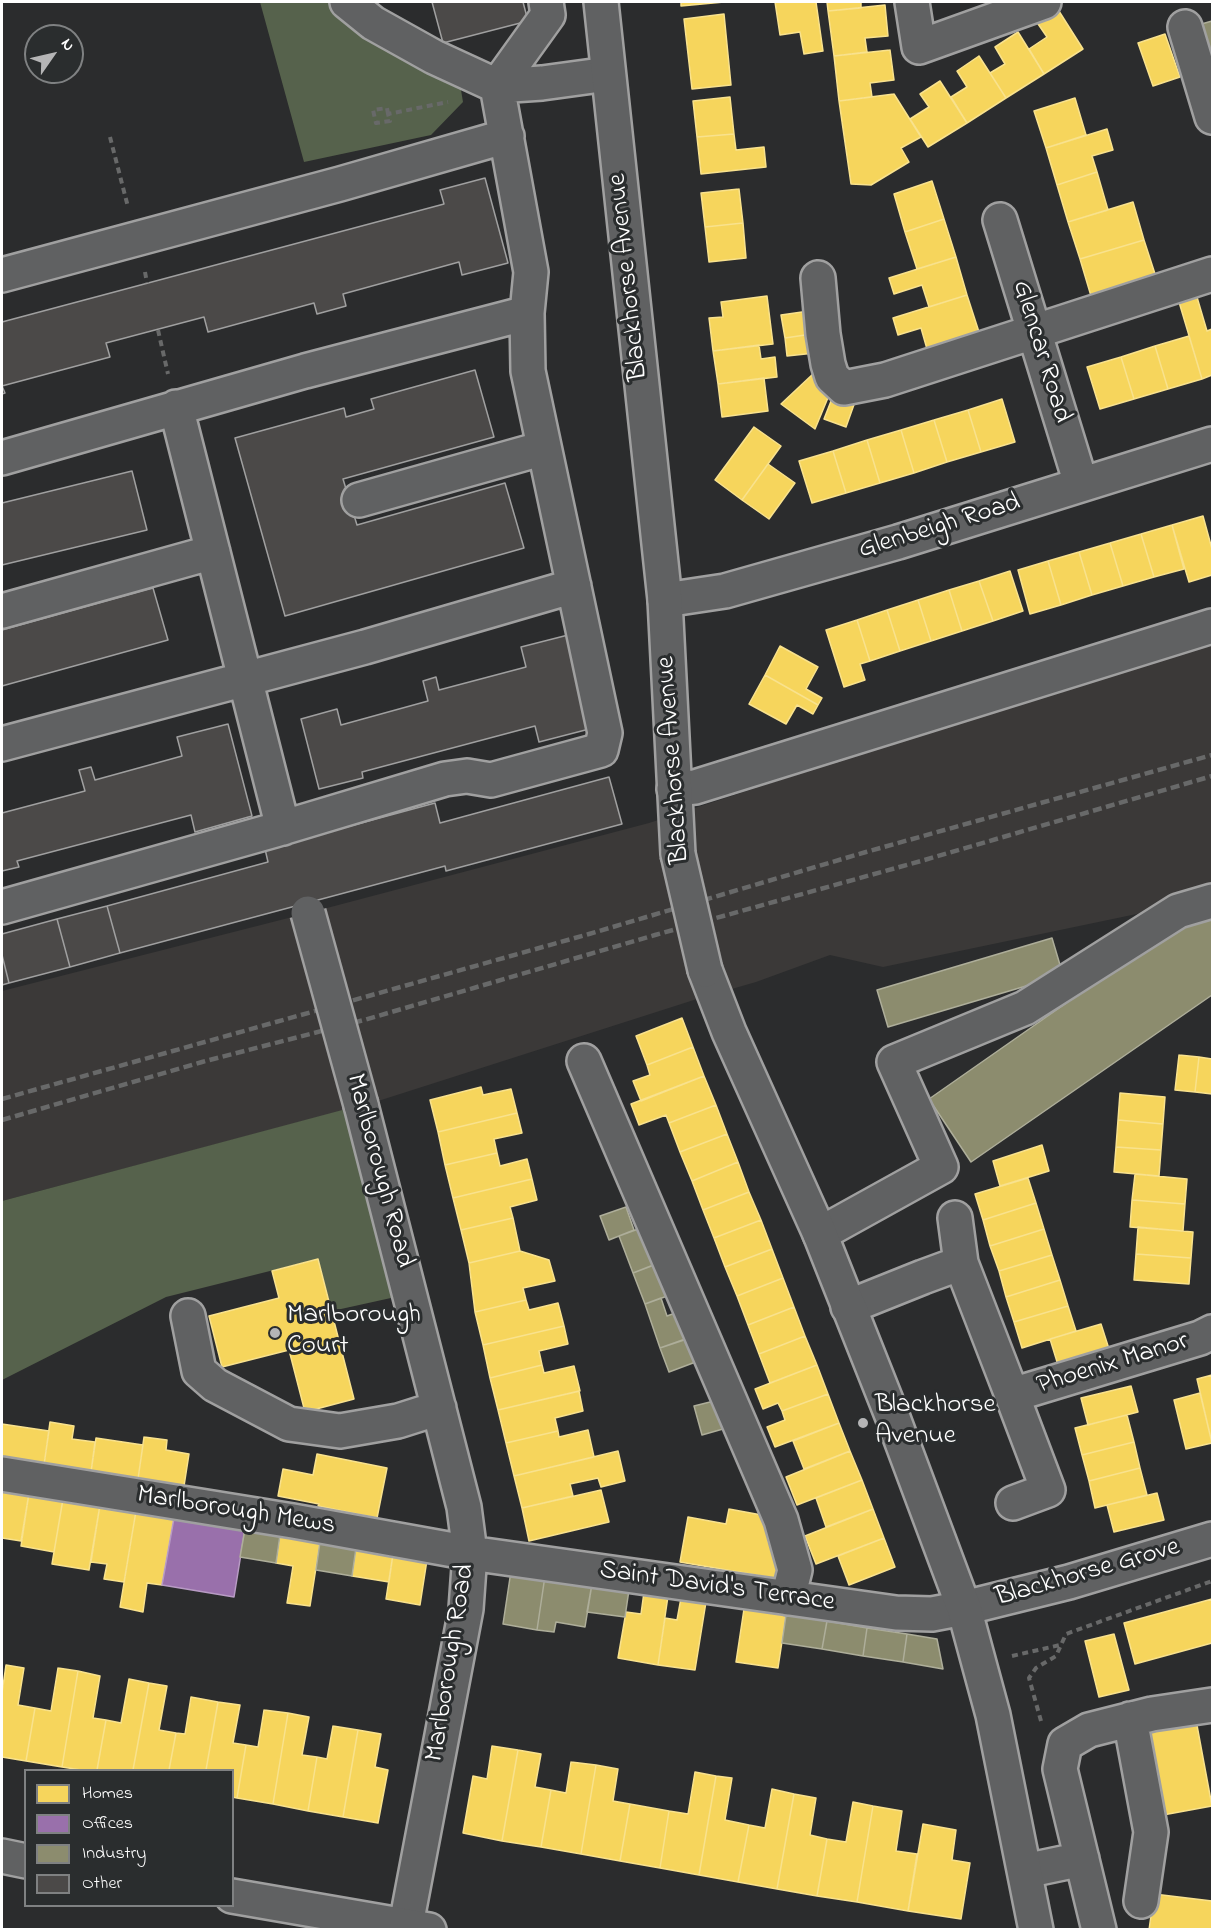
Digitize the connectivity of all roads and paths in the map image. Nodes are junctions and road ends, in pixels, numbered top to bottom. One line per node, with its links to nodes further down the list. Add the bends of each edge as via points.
1 (347, 2): 8 (street, via 393,35)
2 (546, 2): 8 (street, via 548,15)
3 (601, 2): 7 (street, Blackhorse Avenue)
4 (912, 2): 5 (street, via 919,47)
5 (1044, 2)
6 (1185, 27): 10 (street)
7 (608, 74): 8 (street); 27 (street, Blackhorse Avenue)
8 (497, 86): 9 (path, via 463,99); 11 (street)
9 (388, 114): 9 (path, via 390,121 376,123 373,110 387,108)
10 (1212, 117)
11 (507, 136): 14 (street); 16 (street, via 531,272)
12 (1000, 220): 18 (street, Glencar Road)
13 (1212, 274): 18 (street)
14 (2, 275)
15 (818, 278): 18 (street, via 831,377 844,388 885,380)
16 (527, 313): 19 (street); 21 (street, via 528,371)
17 (158, 330): 19 (path)
18 (1034, 332): 23 (street, Glencar Road)
19 (176, 407): 22 (street); 25 (street)
20 (1212, 444): 23 (street, Glenbeigh Road)
21 (544, 448): 24 (street); 26 (street)
22 (2, 458)
23 (1081, 484): 27 (street, Glenbeigh Road, via 736,588)
24 (359, 500)
25 (213, 552): 28 (street); 30 (street)
26 (574, 586): 30 (street); 33 (street, via 605,733 601,750 491,780 466,776 445,779)
27 (665, 600): 32 (street, Blackhorse Avenue)
28 (2, 611)
29 (1212, 626): 32 (street, via 695,787)
30 (245, 679): 31 (street); 33 (street)
31 (2, 744)
32 (674, 789): 39 (street, Blackhorse Avenue, bridge, via 678,854 705,970)
33 (283, 828): 35 (street)
34 (1212, 901): 39 (street, via 1178,911 1025,1008 894,1062 941,1167)
35 (2, 907)
36 (308, 913): 45 (street, Marlborough Road, bridge, via 362,1105)
37 (584, 1061): 51 (street, via 781,1520 795,1570)
38 (956, 1218): 40 (street, Phoenix Manor)
39 (820, 1234): 41 (street, Blackhorse Avenue)
40 (962, 1263): 41 (street); 44 (street, Phoenix Manor)
41 (848, 1307): 52 (street, Blackhorse Avenue)
42 (188, 1316): 45 (street, via 199,1371 215,1385 289,1424 340,1431 398,1421)
43 (1212, 1332): 44 (street, Phoenix Manor)
44 (1012, 1395): 47 (street, Phoenix Manor, via 1048,1490)
45 (439, 1408): 49 (street, Marlborough Road, via 464,1507)
46 (2, 1474): 49 (street, Marlborough Mews)
47 (1013, 1503)
48 (1212, 1539): 52 (street, Blackhorse Grove, via 1069,1582)
49 (470, 1553): 51 (street, Saint David's Terrace); 64 (street, Marlborough Road, via 466,1609)
50 (1212, 1581): 53 (path, via 1066,1634)
51 (788, 1598): 52 (street, Saint David's Terrace, via 896,1613 932,1614)
52 (964, 1608): 61 (street, Blackhorse Avenue, via 993,1715)
53 (1061, 1645): 54 (path); 57 (path, via 1056,1656 1029,1677 1046,1739)
54 (1010, 1657)
55 (1212, 1705): 56 (street)
56 (1130, 1719): 57 (street, via 1089,1730); 63 (street, via 1151,1832)
57 (1065, 1744): 59 (street, via 1060,1768)
58 (2, 1856): 60 (street)
59 (1082, 1859): 61 (street); 66 (street)
60 (24, 1860)
61 (1025, 1871): 65 (street, Blackhorse Avenue)
62 (234, 1896): 64 (street)
63 (1141, 1901)
64 (413, 1928)
65 (1036, 1929)
66 (1099, 1929)

